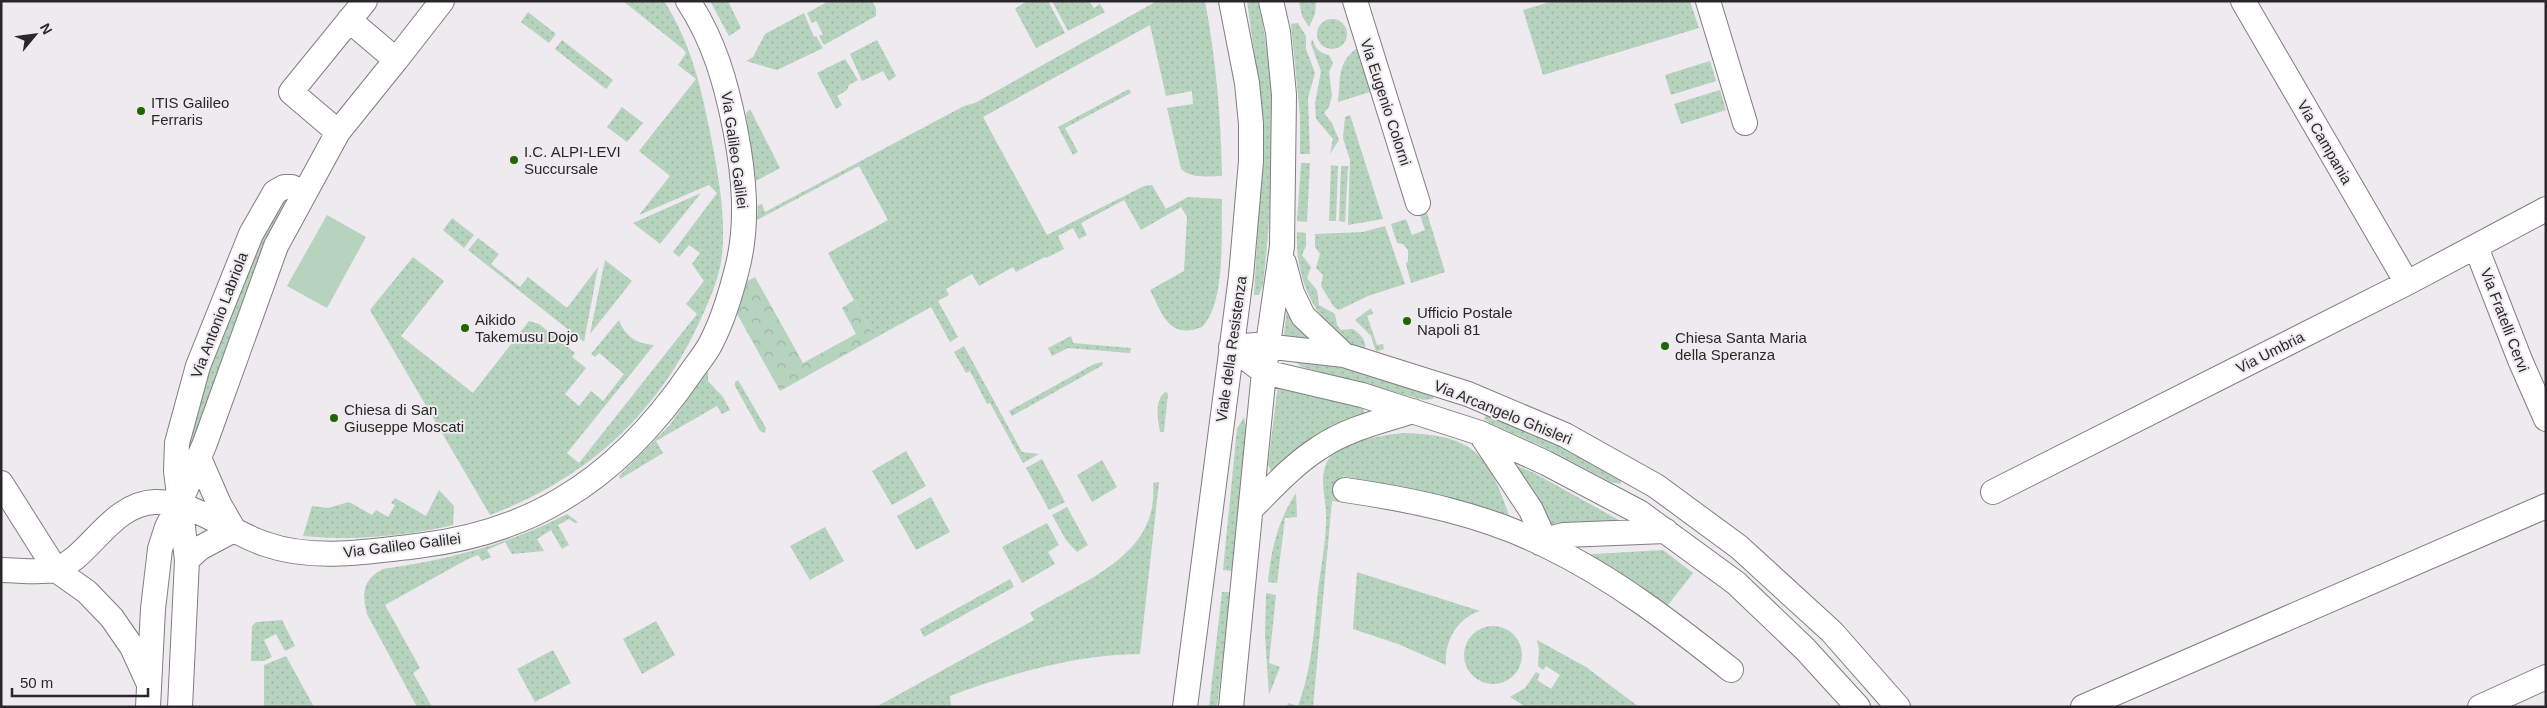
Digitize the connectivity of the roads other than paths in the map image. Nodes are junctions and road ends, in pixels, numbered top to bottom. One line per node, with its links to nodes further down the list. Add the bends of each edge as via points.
1 (364, 1): 9 (street)
2 (442, 1): 10 (street, Via Antonio Labriola)
3 (688, 1): 37 (street, Via Galileo Galilei, via 706,32 728,89 737,137 744,216 738,268 712,343 657,419 628,448 564,498 535,513 474,535 419,546 310,554 289,552)
4 (1231, 1): 20 (street, Viale della Resistenza, via 1247,83 1251,124 1251,161)
5 (1271, 1): 16 (street, via 1278,32 1284,95)
6 (1354, 1): 14 (street, Via Eugenio Colorni)
7 (1708, 1): 11 (street)
8 (2243, 1): 18 (street, Via Campania)
9 (349, 20): 10 (street); 12 (street, via 291,92)
10 (396, 60): 12 (street, Via Antonio Labriola)
11 (1746, 123)
12 (338, 132): 13 (street, Via Antonio Labriola)
13 (303, 194): 28 (street, Via Antonio Labriola, via 276,246); 33 (street, Via Antonio Labriola, via 289,186 280,188 273,196 251,234 198,366 177,443)
14 (1418, 203)
15 (2546, 209): 17 (street, Via Umbria)
16 (1282, 246): 19 (street); 21 (street, Via Arcangelo Ghisleri, via 1292,293 1303,316)
17 (2476, 247): 18 (street, Via Umbria); 25 (street, Via Fratelli Cervi)
18 (2407, 283): 32 (street, Via Umbria)
19 (1270, 346): 20 (street, Via Arcangelo Ghisleri); 21 (street, Via Arcangelo Ghisleri); 22 (street)
20 (1231, 347): 22 (street, Via Arcangelo Ghisleri); 48 (street, Viale della Resistenza)
21 (1344, 355): 23 (street, Via Arcangelo Ghisleri)
22 (1264, 372): 24 (street, Via Arcangelo Ghisleri, via 1362,395); 35 (street)
23 (1468, 394): 26 (street); 30 (street, Via Arcangelo Ghisleri, via 1565,435)
24 (1413, 411): 26 (street, Via Arcangelo Ghisleri); 35 (street, via 1356,430 1318,448)
25 (2546, 419)
26 (1455, 423): 27 (street, Via Arcangelo Ghisleri)
27 (1480, 433): 36 (street, Via Arcangelo Ghisleri, via 1546,463); 39 (street, Via Arcangelo Ghisleri, via 1531,510)
28 (199, 458): 33 (street, Via Antonio Labriola); 37 (street)
29 (1, 483): 42 (street)
30 (1656, 486): 36 (street); 53 (street, Via Arcangelo Ghisleri, via 1740,547 1832,632)
31 (1345, 490): 39 (street, via 1413,500)
32 (1993, 492)
33 (179, 505): 37 (street, Via Galileo Galilei); 40 (street, Via Antonio Labriola); 42 (street, Via Galileo Galilei, via 137,504); 46 (street, Via Antonio Labriola, via 160,549)
34 (2546, 506): 47 (street)
35 (1252, 508): 43 (street)
36 (1639, 512): 38 (street, Via Arcangelo Ghisleri)
37 (234, 530): 40 (street, via 200,548)
38 (1666, 531): 39 (street, via 1564,535); 52 (street, Via Arcangelo Ghisleri, via 1736,583 1805,649)
39 (1544, 544): 44 (street, via 1656,610)
40 (187, 560): 49 (street, Via Antonio Labriola)
41 (1, 570): 42 (street)
42 (56, 570): 46 (street, via 87,592 112,618 132,647)
43 (1236, 660): 50 (street); 51 (street)
44 (1730, 670)
45 (2546, 677): 55 (street)
46 (149, 695)
47 (2129, 697): 54 (street)
48 (1183, 703)
49 (180, 707)
50 (1231, 707)
51 (1245, 707)
52 (1858, 707)
53 (1898, 707)
54 (2083, 707)
55 (2480, 707)

